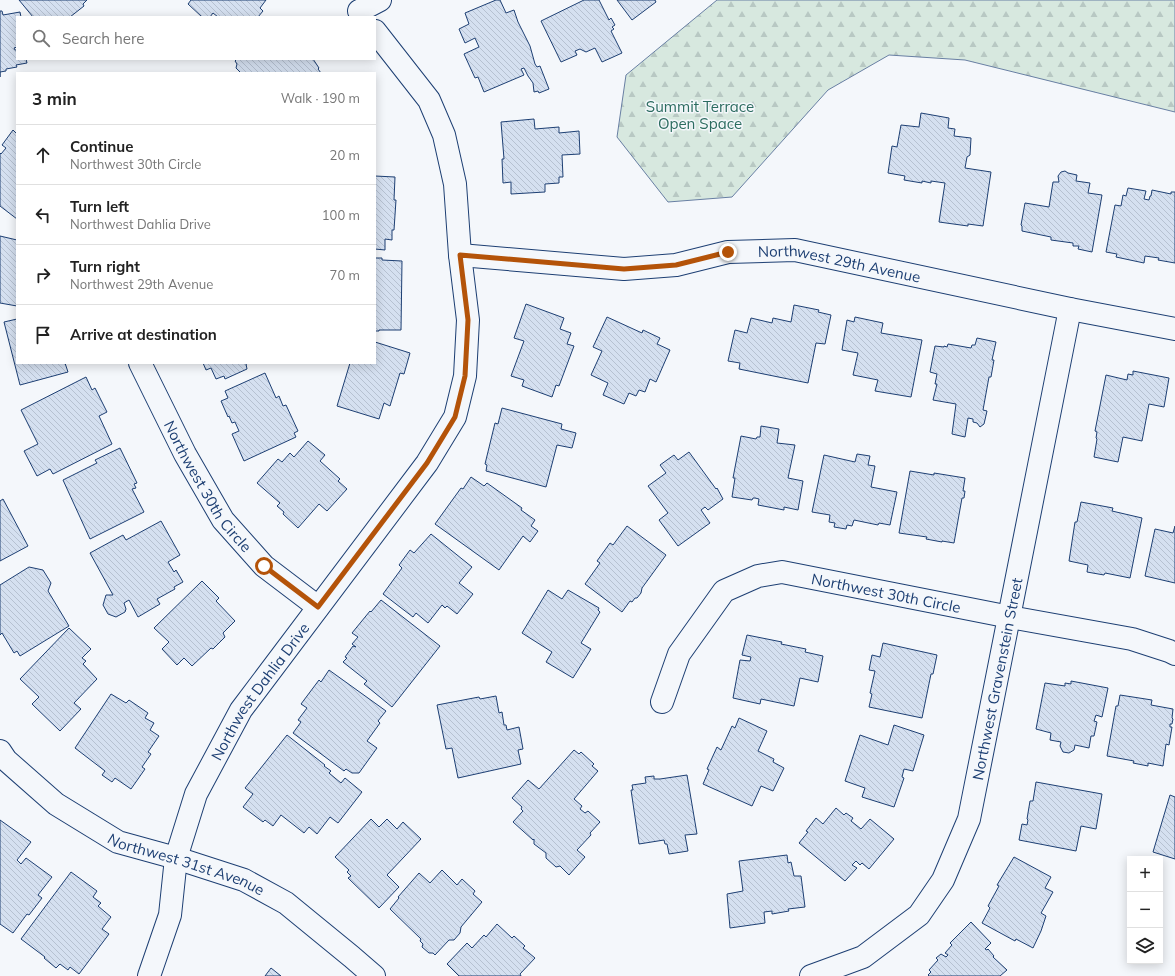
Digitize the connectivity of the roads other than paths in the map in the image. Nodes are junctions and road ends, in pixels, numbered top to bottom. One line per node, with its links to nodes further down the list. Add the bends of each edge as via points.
1 (380, 0): 2 (street)
2 (358, 9)
3 (376, 32): 4 (street, via 429,100 444,135 455,184)
4 (460, 255): 5 (street, Northwest 29th Avenue, via 624,269 676,265 728,252 795,250); 8 (street, Northwest Dahlia Drive, via 468,320 465,376 455,417 427,463)
5 (1070, 309): 6 (street, Northwest 29th Avenue); 9 (street, Northwest Gravenstein Street)
6 (1175, 329)
7 (140, 364): 8 (street, Northwest 30th Circle, via 185,454 223,520 264,566)
8 (318, 607): 13 (street, Northwest Dahlia Drive, via 241,710 196,794)
9 (1010, 617): 10 (street, Northwest 30th Circle, via 1132,639); 11 (street, Northwest 30th Circle, via 782,572 758,576 724,591 679,654); 16 (street, Northwest Gravenstein Street, via 969,819 943,880 919,915 863,957)
10 (1175, 654)
11 (662, 702)
12 (0, 751): 13 (street, Northwest 31st Avenue, via 6,760 56,804 118,842)
13 (176, 858): 14 (street, Northwest Dahlia Drive, via 170,915); 15 (street, Northwest 31st Avenue, via 244,880 286,904)
14 (149, 976)
15 (374, 976)
16 (811, 976)

